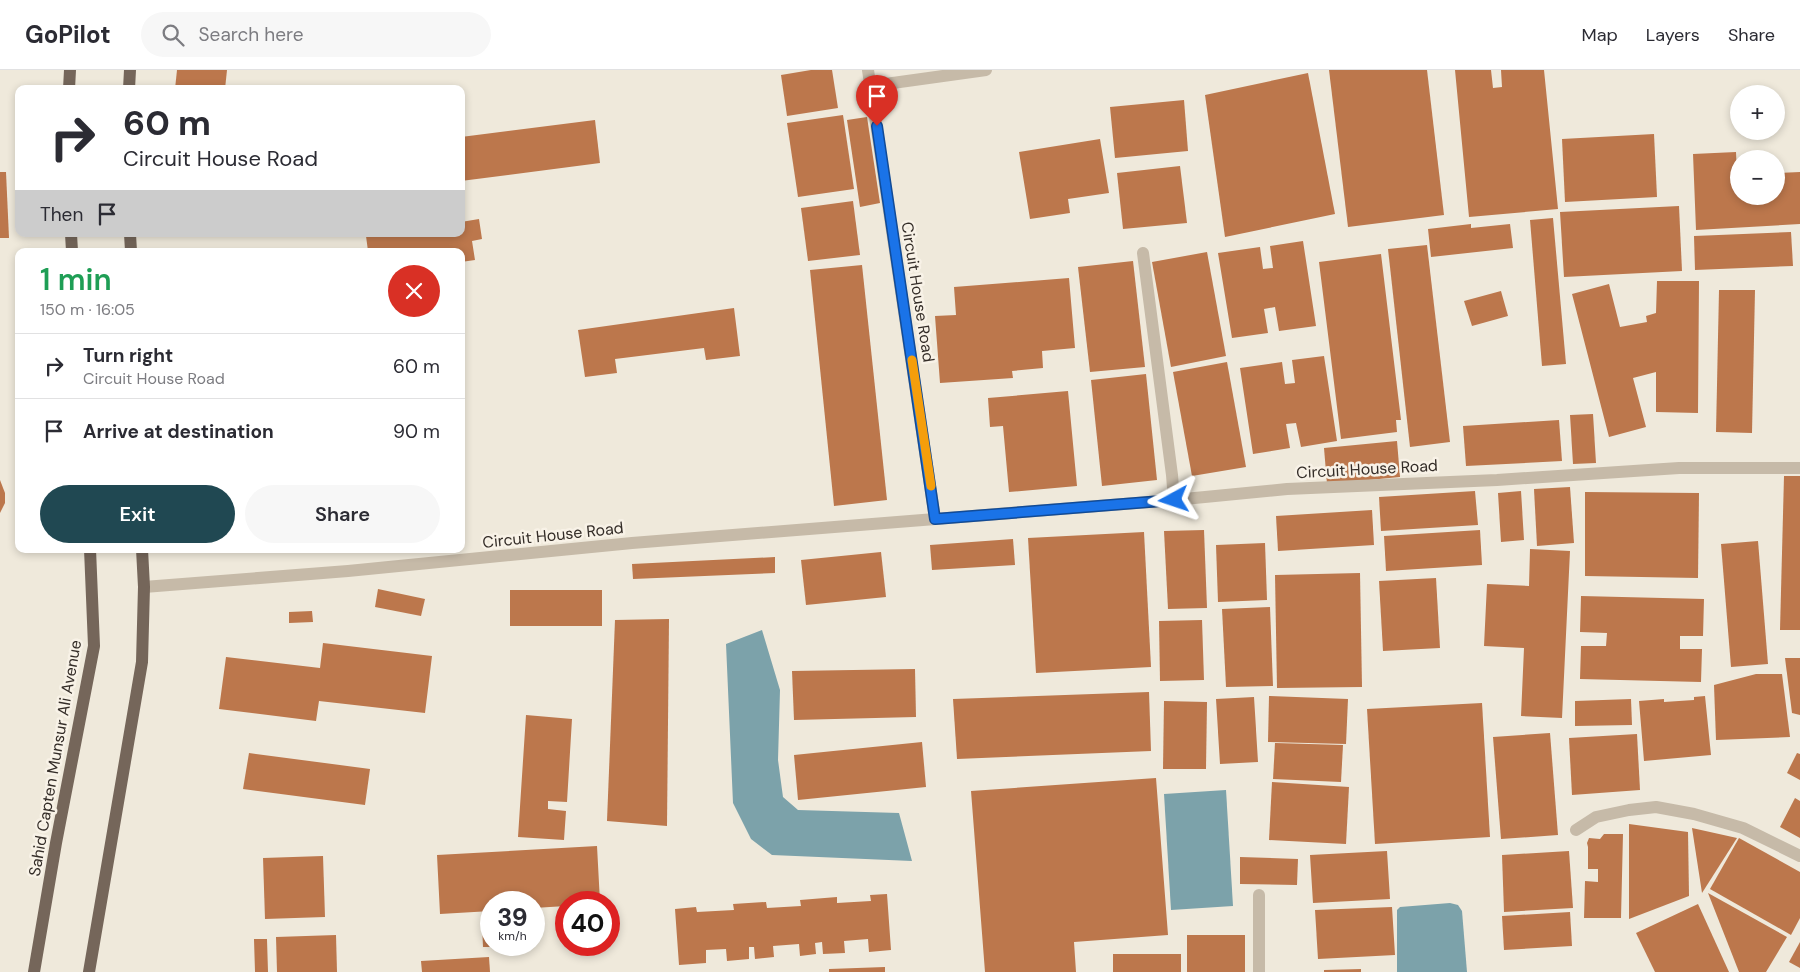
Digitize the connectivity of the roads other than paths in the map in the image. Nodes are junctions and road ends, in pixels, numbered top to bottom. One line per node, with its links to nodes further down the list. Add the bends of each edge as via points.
1 (70, 70): 5 (main road)
2 (130, 70): 6 (main road)
3 (868, 70): 7 (street, Circuit House Road)
4 (986, 70): 7 (street)
5 (69, 85)
6 (129, 85)
7 (871, 86): 11 (street, Circuit House Road)
8 (1143, 253): 10 (street)
9 (1800, 468): 10 (street, Circuit House Road, via 1679,468 1287,489)
10 (1174, 500): 11 (street, Circuit House Road)
11 (935, 519): 14 (street, Circuit House Road)
12 (90, 553): 18 (main road, Sahid Capten Munsur Ali Avenue, via 94,646)
13 (142, 553): 14 (main road)
14 (144, 587): 19 (main road, via 142,662)
15 (1576, 830): 16 (street, via 1596,817 1656,807 1743,828)
16 (1800, 856)
17 (1259, 895): 20 (street)
18 (34, 972)
19 (89, 972)
20 (1259, 972)

